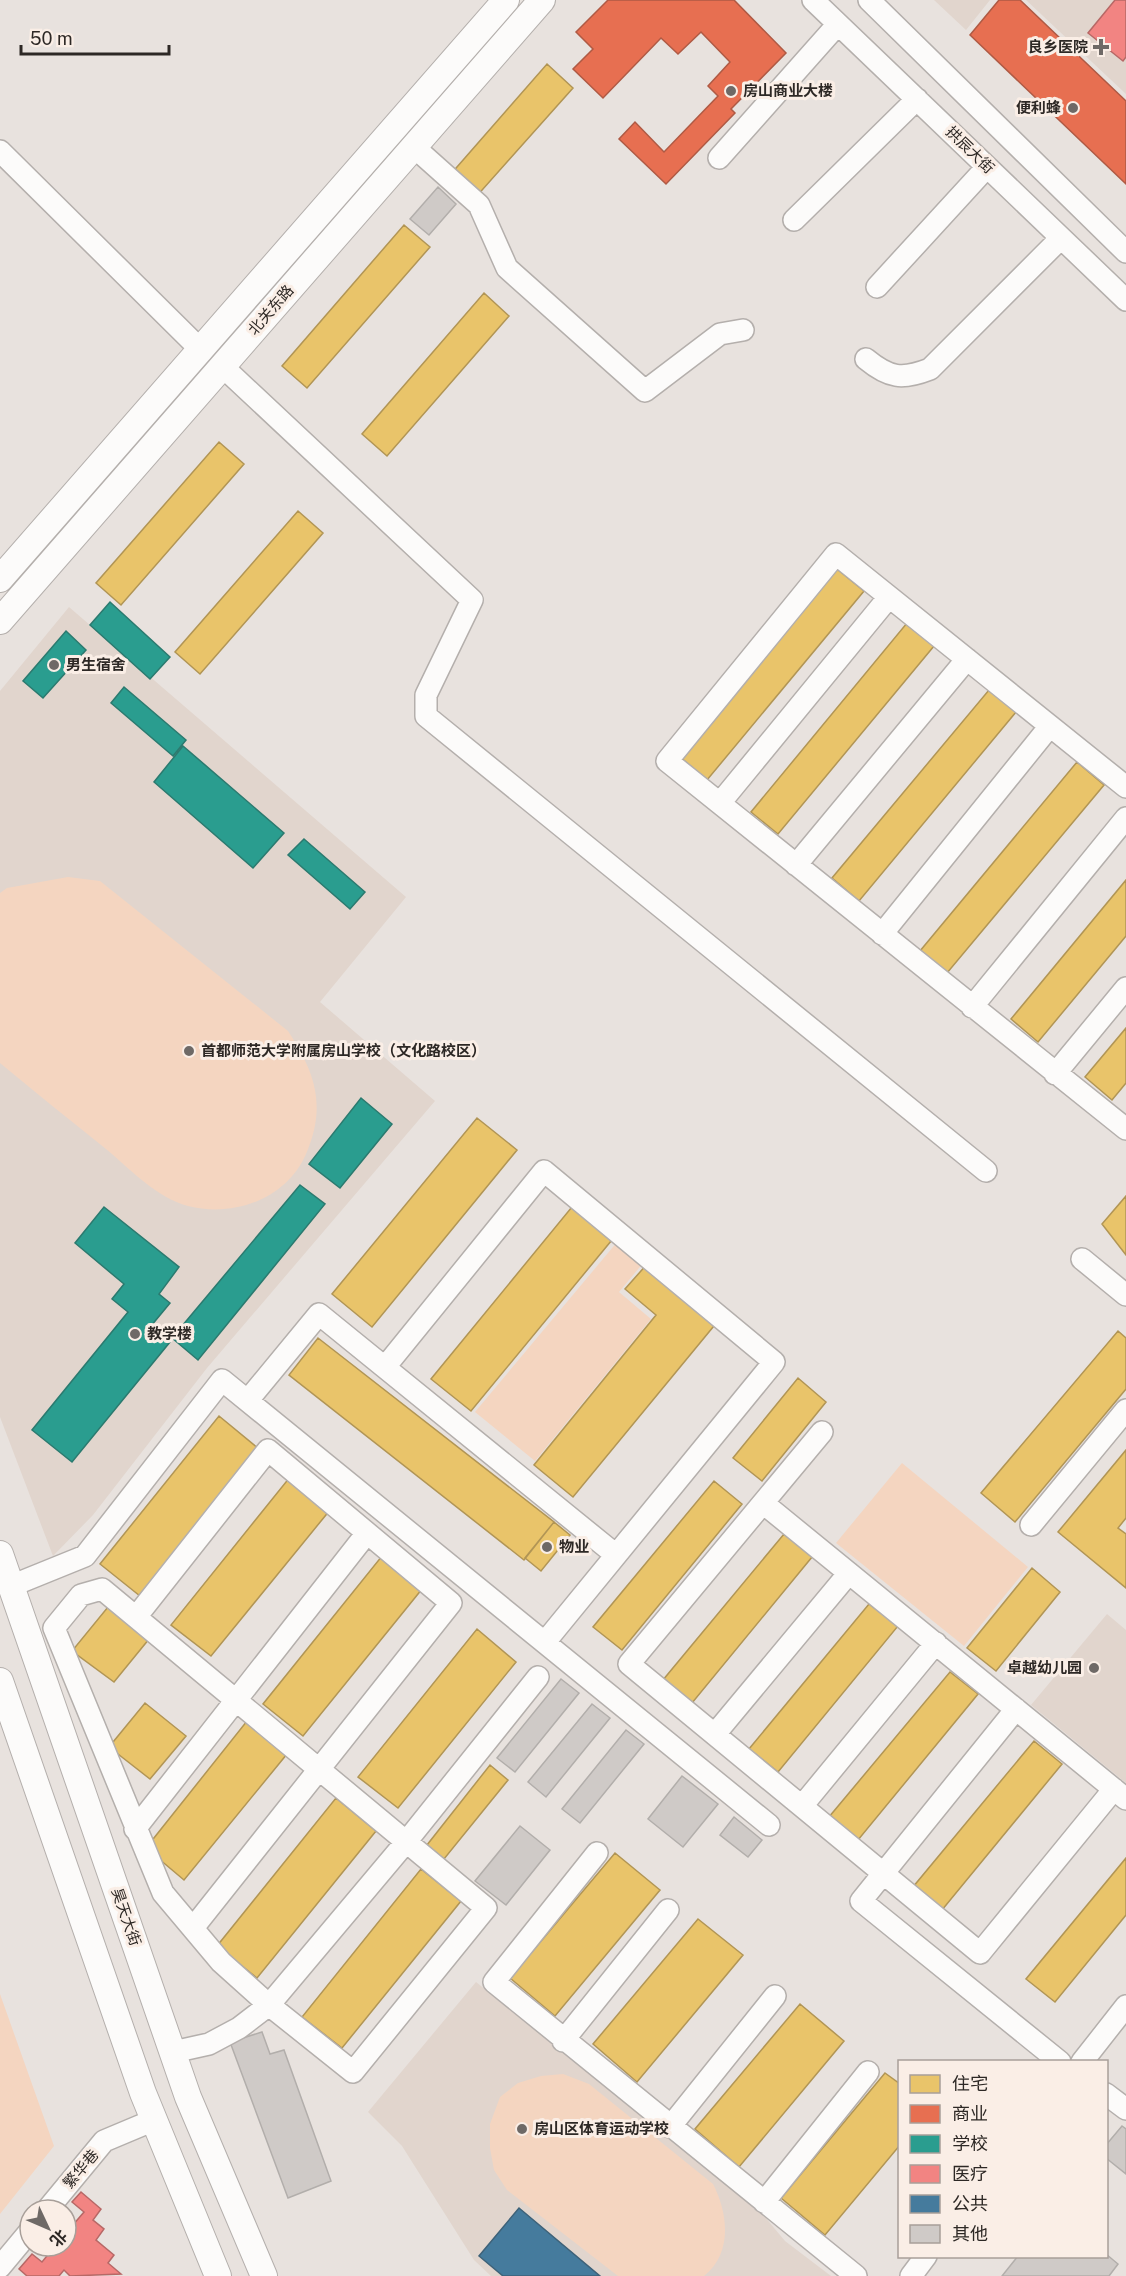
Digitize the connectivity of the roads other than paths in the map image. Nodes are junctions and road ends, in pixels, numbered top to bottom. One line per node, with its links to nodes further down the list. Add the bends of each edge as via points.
1 (506, 0): 17 (main road, 北关东路)
2 (542, 0): 7 (main road, 北关东路)
3 (813, 0): 5 (street, 拱辰大街)
4 (869, 0): 13 (street)
5 (838, 24): 6 (street, 拱辰大街); 9 (street)
6 (916, 99): 10 (street, 拱辰大街); 11 (street)
7 (414, 147): 16 (street, via 479,205 507,268 645,391 720,334); 19 (main road, 北关东路)
8 (0, 151): 17 (street)
9 (719, 158)
10 (987, 167): 12 (street, 拱辰大街); 14 (street)
11 (794, 220)
12 (1061, 238): 15 (street, 拱辰大街); 18 (street, via 930,369 916,375 885,374)
13 (1126, 252)
14 (877, 287)
15 (1126, 300)
16 (743, 330)
17 (202, 351): 20 (main road, 北关东路)
18 (866, 359)
19 (222, 366): 22 (main road, 北关东路); 34 (street, via 472,600 426,695 426,716)
20 (0, 579)
21 (889, 597): 23 (street); 26 (street); 26 (street, via 836,554 667,761)
22 (0, 621)
23 (966, 659): 24 (street); 28 (street)
24 (1050, 726): 25 (street); 29 (street)
25 (1126, 787)
26 (720, 803): 28 (street)
27 (1126, 818): 31 (street)
28 (796, 865): 29 (street)
29 (882, 934): 31 (street)
30 (1126, 988): 32 (street)
31 (972, 1007): 32 (street)
32 (1055, 1074): 33 (street)
33 (1126, 1129)
34 (986, 1171)
35 (1082, 1259): 36 (street)
36 (1126, 1295)
37 (385, 1367): 38 (street, via 319,1314); 45 (street); 45 (street, via 544,1171 774,1362)
38 (248, 1401): 47 (street, via 222,1380 85,1556); 49 (street)
39 (1126, 1410): 42 (street)
40 (822, 1432): 41 (street)
41 (764, 1503): 46 (street); 55 (street, via 629,1664)
42 (1031, 1525)
43 (367, 1533): 48 (street, via 268,1450); 53 (street); 56 (street, via 451,1604)
44 (0, 1554): 47 (main road, 昊天大街)
45 (616, 1555): 49 (street)
46 (849, 1573): 50 (street); 55 (street)
47 (11, 1586): 69 (main road, 昊天大街)
48 (136, 1617): 53 (street); 60 (street, via 102,1589 81,1595 54,1628)
49 (545, 1642): 59 (street)
50 (936, 1643): 54 (street); 58 (street)
51 (538, 1677): 61 (street)
52 (0, 1681): 75 (main road)
53 (235, 1699): 56 (street); 60 (street)
54 (1016, 1709): 57 (street); 70 (street, via 861,1901)
55 (715, 1734): 58 (street)
56 (319, 1769): 61 (street); 64 (street)
57 (1120, 1794): 58 (street, via 980,1953)
58 (802, 1806)
59 (770, 1825)
60 (135, 1829): 64 (street, via 163,1893)
61 (406, 1842): 66 (street); 66 (street, via 486,1908 353,2072)
62 (597, 1853): 68 (street, via 494,1982)
63 (668, 1910): 68 (street)
64 (193, 1928): 66 (street, via 221,1962)
65 (775, 1996): 76 (street)
66 (268, 2005): 69 (street, via 239,2028 209,2044)
67 (1126, 2006): 71 (street)
68 (563, 2041): 76 (street)
69 (173, 2052): 83 (main road, 昊天大街)
70 (1059, 2060)
71 (1083, 2060)
72 (868, 2072): 78 (street)
73 (1108, 2095): 74 (street)
74 (1126, 2109)
75 (154, 2120): 77 (street, 繁华巷, via 104,2141); 82 (main road)
76 (670, 2127): 78 (street)
77 (57, 2198)
78 (764, 2202): 84 (street)
79 (18, 2245): 81 (street)
80 (924, 2258): 85 (street)
81 (0, 2267)
82 (218, 2276)
83 (264, 2276)
84 (855, 2276)
85 (911, 2276)

